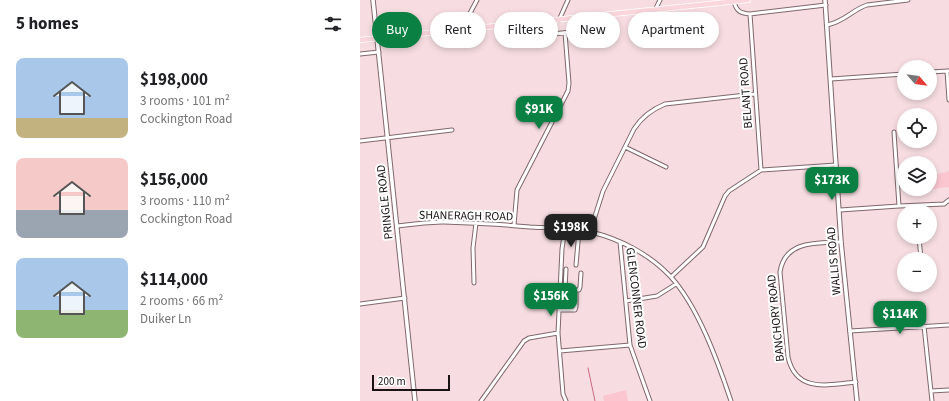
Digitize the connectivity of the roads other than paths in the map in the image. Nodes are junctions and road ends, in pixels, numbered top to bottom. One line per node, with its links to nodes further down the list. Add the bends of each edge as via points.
1 (373, 0): 11 (street, PRINGLE ROAD)
2 (477, 0): 12 (street)
3 (568, 0): 16 (street)
4 (660, 0): 10 (street)
5 (748, 0): 8 (main road)
6 (825, 0): 9 (street, WALLIS ROAD)
7 (908, 0): 17 (street, via 862,6 840,22)
8 (734, 1): 10 (main road); 14 (street, via 738,11)
9 (826, 5): 14 (street); 17 (street, WALLIS ROAD)
10 (655, 10): 13 (main road)
11 (375, 12)
12 (471, 12)
13 (620, 14)
14 (750, 14): 29 (street, BELANT ROAD)
15 (566, 19): 16 (main road)
16 (559, 20)
17 (827, 25): 28 (street, WALLIS ROAD)
18 (565, 33): 19 (street); 46 (street, via 568,91 517,190)
19 (558, 34)
20 (372, 39): 21 (main road)
21 (360, 40)
22 (379, 48): 23 (street, PRINGLE ROAD)
23 (379, 52): 24 (street); 33 (street, PRINGLE ROAD)
24 (360, 54)
25 (948, 71): 26 (street); 30 (street)
26 (937, 72)
27 (897, 74): 28 (street)
28 (831, 79): 36 (street, WALLIS ROAD)
29 (755, 94): 35 (street, via 661,106 638,123); 38 (street, BELANT ROAD)
30 (949, 100)
31 (452, 130): 33 (street)
32 (894, 132): 40 (street)
33 (388, 138): 34 (street); 45 (street, PRINGLE ROAD)
34 (360, 141)
35 (625, 147): 37 (street); 49 (street, via 603,191)
36 (836, 165): 38 (street); 43 (street, WALLIS ROAD)
37 (666, 166)
38 (761, 170): 55 (street, via 727,193 703,247)
39 (949, 200): 41 (street)
40 (899, 204)
41 (937, 205)
42 (897, 206): 43 (street)
43 (840, 210): 51 (street, WALLIS ROAD)
44 (476, 223): 45 (street, SHANERAGH ROAD); 46 (street, SHANERAGH ROAD); 56 (street, via 473,248)
45 (397, 226): 61 (street, PRINGLE ROAD)
46 (514, 226): 47 (street, SHANERAGH ROAD)
47 (565, 229): 48 (street, SHANERAGH ROAD); 58 (street)
48 (579, 231): 49 (street, SHANERAGH ROAD); 52 (street)
49 (590, 232): 50 (street, SHANERAGH ROAD)
50 (620, 242): 55 (street, SHANERAGH ROAD, via 644,255); 62 (street, GLENCONNER ROAD)
51 (841, 242): 67 (street, WALLIS ROAD); 71 (street, BANCHORY ROAD, via 799,246 790,252 783,262 780,272 788,357 790,367 806,382 815,385)
52 (576, 265)
53 (566, 269): 59 (street)
54 (581, 274): 59 (street, via 579,290)
55 (671, 277): 57 (street, SHANERAGH ROAD)
56 (474, 283)
57 (676, 284): 62 (street, via 657,296); 78 (street, SHANERAGH ROAD, via 698,319)
58 (560, 289): 59 (street); 64 (street)
59 (565, 290)
60 (576, 293): 64 (street, via 575,310)
61 (405, 298): 63 (street); 74 (street, PRINGLE ROAD)
62 (626, 302): 69 (street, GLENCONNER ROAD)
63 (360, 304)
64 (559, 310): 68 (street)
65 (949, 325): 66 (street)
66 (924, 326): 67 (street); 73 (street)
67 (850, 331): 71 (street, WALLIS ROAD)
68 (558, 333): 70 (street); 75 (street, via 524,341)
69 (630, 345): 70 (street); 77 (street, GLENCONNER ROAD)
70 (560, 351): 76 (street, via 563,394)
71 (856, 382): 79 (street, WALLIS ROAD)
72 (949, 390): 73 (street)
73 (931, 391): 80 (street)
74 (415, 401)
75 (481, 401)
76 (566, 401)
77 (650, 401)
78 (731, 401)
79 (857, 401)
80 (932, 401)

